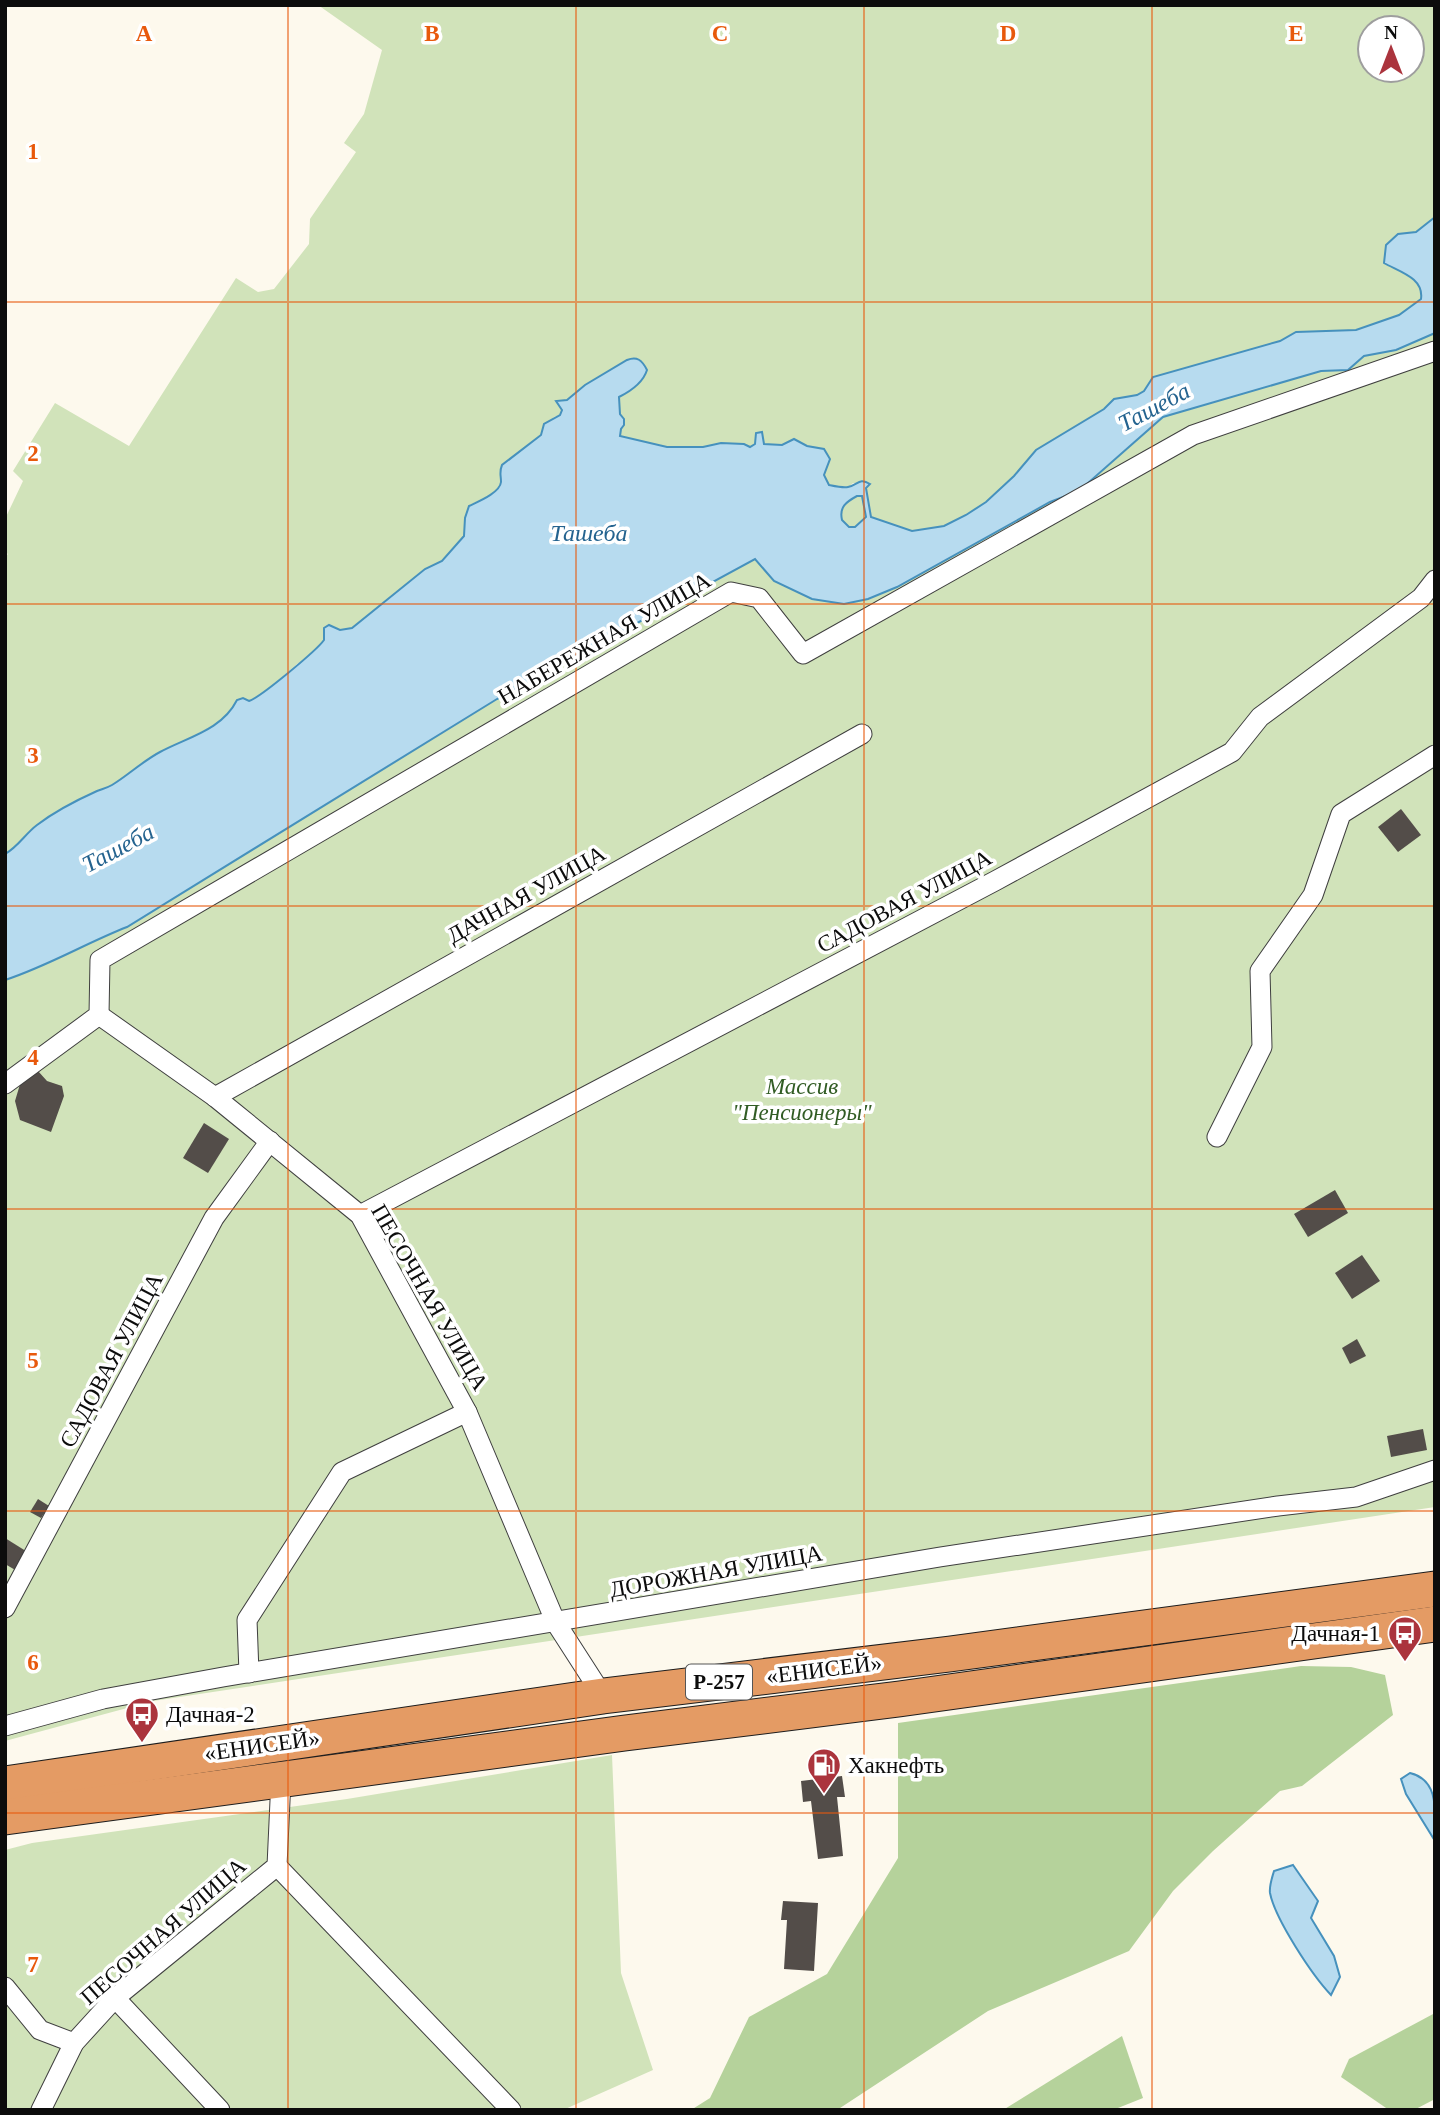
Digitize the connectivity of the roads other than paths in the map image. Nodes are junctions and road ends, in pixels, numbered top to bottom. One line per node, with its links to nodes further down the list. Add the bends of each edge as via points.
1 (1433, 356): 5 (street, НАБЕРЕЖНАЯ УЛИЦА, via 1193,435 803,654 759,598 731,592 100,960)
2 (1435, 580): 10 (street, САДОВАЯ УЛИЦА, via 1421,598 1260,717 1232,752)
3 (862, 734): 7 (street, ДАЧНАЯ УЛИЦА)
4 (1435, 755): 8 (street, via 1341,814 1313,895 1260,971 1262,1047)
5 (99, 1016): 6 (street); 7 (street, ПЕСОЧНАЯ УЛИЦА)
6 (5, 1084)
7 (215, 1097): 9 (street, ПЕСОЧНАЯ УЛИЦА)
8 (1217, 1137)
9 (270, 1141): 10 (street, ПЕСОЧНАЯ УЛИЦА); 14 (street, САДОВАЯ УЛИЦА, via 214,1218)
10 (360, 1215): 11 (street, ПЕСОЧНАЯ УЛИЦА)
11 (467, 1412): 15 (street, ПЕСОЧНАЯ УЛИЦА); 17 (street, via 342,1472 247,1620)
12 (1435, 1469): 15 (street, ДОРОЖНАЯ УЛИЦА, via 1356,1497 940,1557)
13 (1435, 1590): 18 (highway, «ЕНИСЕЙ» / Р-257)
14 (5, 1608)
15 (556, 1623): 17 (street, ДОРОЖНАЯ УЛИЦА); 18 (street, ПЕСОЧНАЯ УЛИЦА)
16 (1435, 1624): 20 (highway, «ЕНИСЕЙ» / Р-257)
17 (249, 1673): 19 (street, ДОРОЖНАЯ УЛИЦА, via 103,1699)
18 (603, 1696): 21 (highway, «ЕНИСЕЙ» / Р-257)
19 (5, 1726)
20 (281, 1779): 22 (highway, «ЕНИСЕЙ» / Р-257); 23 (street, ПЕСОЧНАЯ УЛИЦА)
21 (5, 1784)
22 (5, 1817)
23 (277, 1866): 25 (street, ПЕСОЧНАЯ УЛИЦА); 29 (street)
24 (5, 1987): 26 (street, via 40,2031)
25 (116, 1998): 26 (street, ПЕСОЧНАЯ УЛИЦА); 28 (street)
26 (74, 2043): 27 (street, ПЕСОЧНАЯ УЛИЦА)
27 (41, 2110)
28 (220, 2110)
29 (511, 2110)

